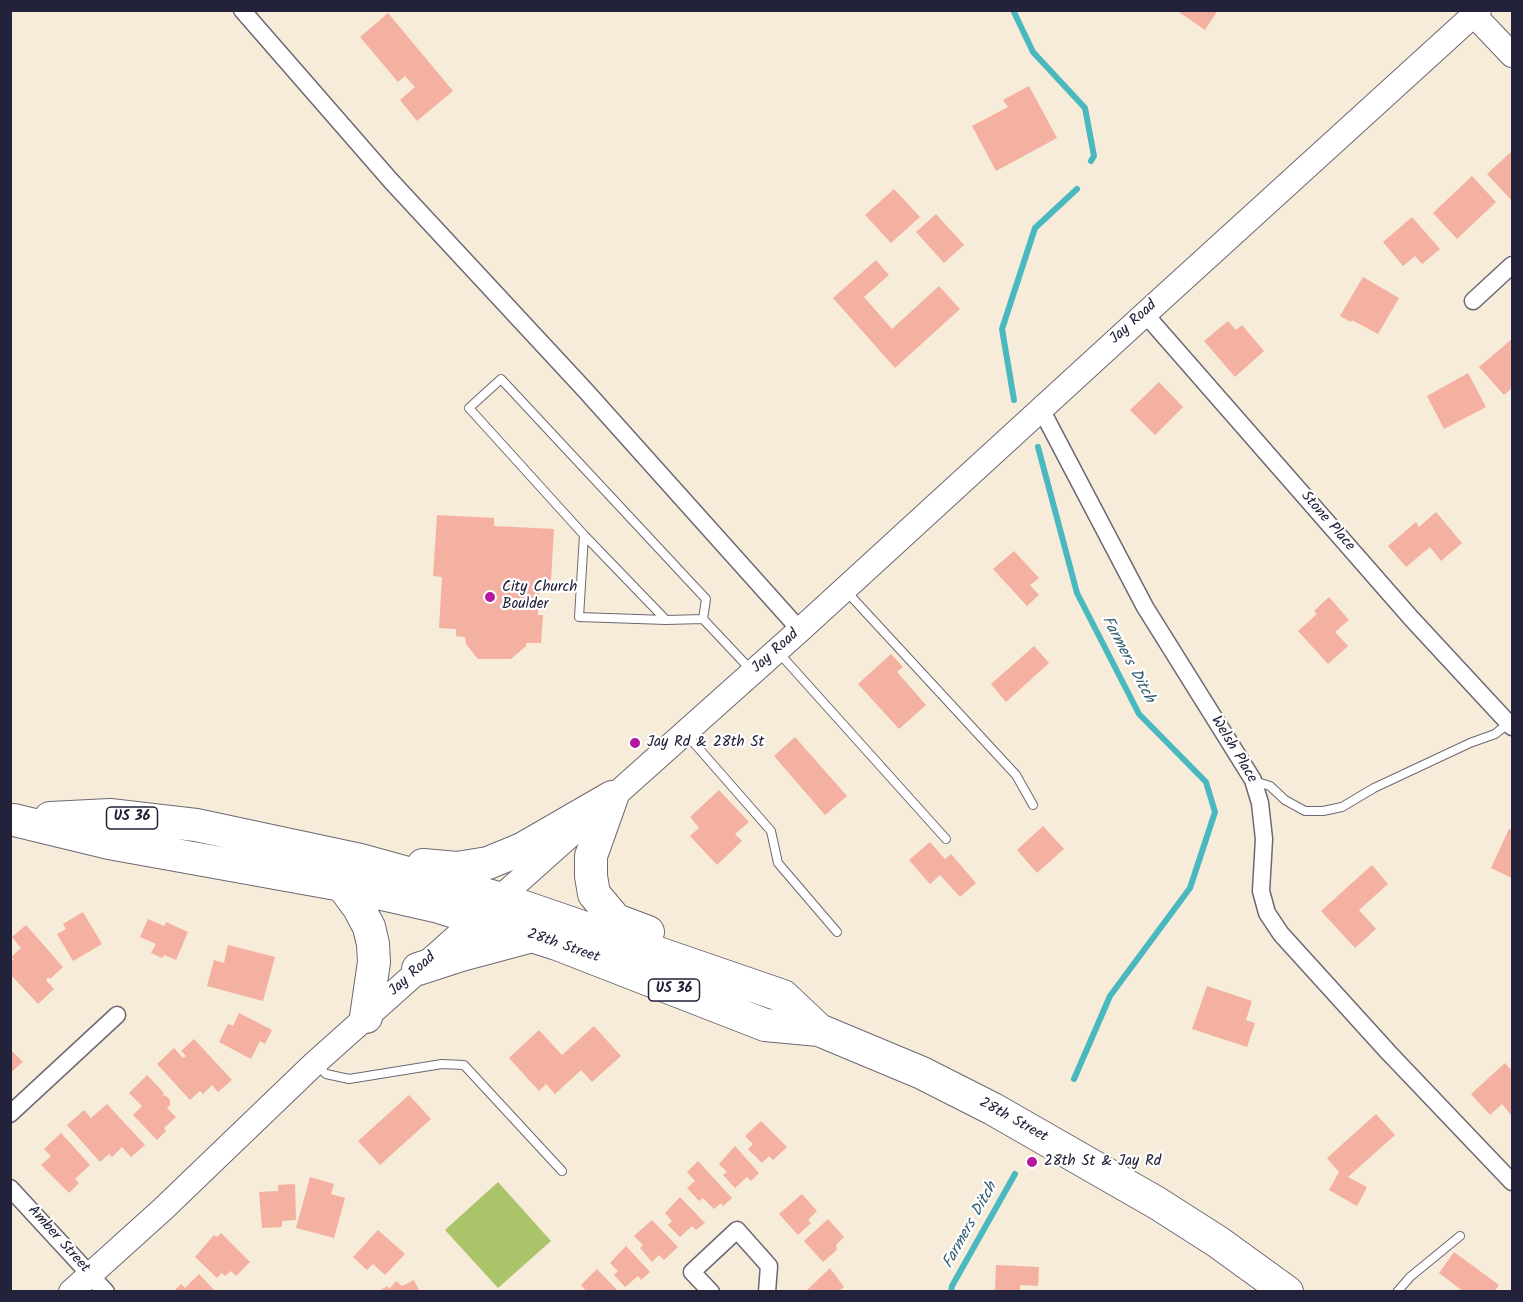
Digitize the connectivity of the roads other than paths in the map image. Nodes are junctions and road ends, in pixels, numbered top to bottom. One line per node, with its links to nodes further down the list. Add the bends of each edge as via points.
1 (242, 10): 12 (street, via 391,181)
2 (1474, 12): 3 (street); 6 (street, Jay Road)
3 (1512, 56)
4 (1512, 265): 5 (street)
5 (1473, 301)
6 (1145, 314): 7 (street, Jay Road); 15 (street, Stone Place, via 1411,618)
7 (1041, 409): 9 (street, Jay Road); 17 (street, Welsh Place, via 1145,607)
8 (584, 535): 10 (lane, via 469,408 501,379 706,599); 11 (lane); 11 (lane, via 579,617)
9 (844, 589): 12 (street, Jay Road); 19 (lane, via 1017,776)
10 (703, 619): 11 (lane); 14 (lane)
11 (666, 620)
12 (800, 630): 13 (street, Jay Road)
13 (777, 651): 14 (street, Jay Road); 21 (lane)
14 (753, 672): 16 (street, Jay Road)
15 (1511, 725): 17 (lane, via 1374,788 1342,807 1323,812 1305,811 1270,786)
16 (684, 733): 18 (street, Jay Road); 25 (lane, via 771,831 778,863)
17 (1253, 780): 35 (street, Welsh Place, via 1264,838 1261,891 1267,913 1281,934 1389,1053)
18 (612, 797): 22 (highway, via 522,849 488,863 457,868); 24 (street, Jay Road); 28 (highway, via 591,856 594,894 602,904 616,920 748,970)
19 (1033, 805)
20 (12, 819): 22 (highway, US 36, via 110,815 217,830); 23 (highway, US 36, via 109,843)
21 (946, 839)
22 (360, 860): 24 (highway, US 36)
23 (342, 885): 24 (highway, US 36); 30 (highway, via 369,927 373,944)
24 (487, 908): 26 (highway, 28th Street / US 36); 27 (street, Jay Road); 28 (highway, 28th Street / US 36)
25 (837, 932)
26 (532, 936): 27 (highway); 31 (highway, 28th Street / US 36, via 765,1025)
27 (418, 969): 30 (street, Jay Road)
28 (783, 996): 31 (highway, 28th Street / US 36)
29 (117, 1015): 33 (street)
30 (366, 1017): 32 (street, Jay Road)
31 (819, 1030): 42 (highway, 28th Street / US 36, via 922,1073 993,1109 1157,1203)
32 (315, 1063): 34 (lane, via 326,1074 349,1079 442,1064 464,1065); 38 (street, Jay Road, via 162,1209)
33 (10, 1114)
34 (562, 1171)
35 (1512, 1182)
36 (10, 1188): 38 (street, Amber Street)
37 (1460, 1236): 43 (lane)
38 (98, 1283): 39 (street, Jay Road)
39 (71, 1292)
40 (711, 1292): 41 (street, via 692,1272 737,1230 769,1266)
41 (767, 1292)
42 (1287, 1292)
43 (1397, 1292)

